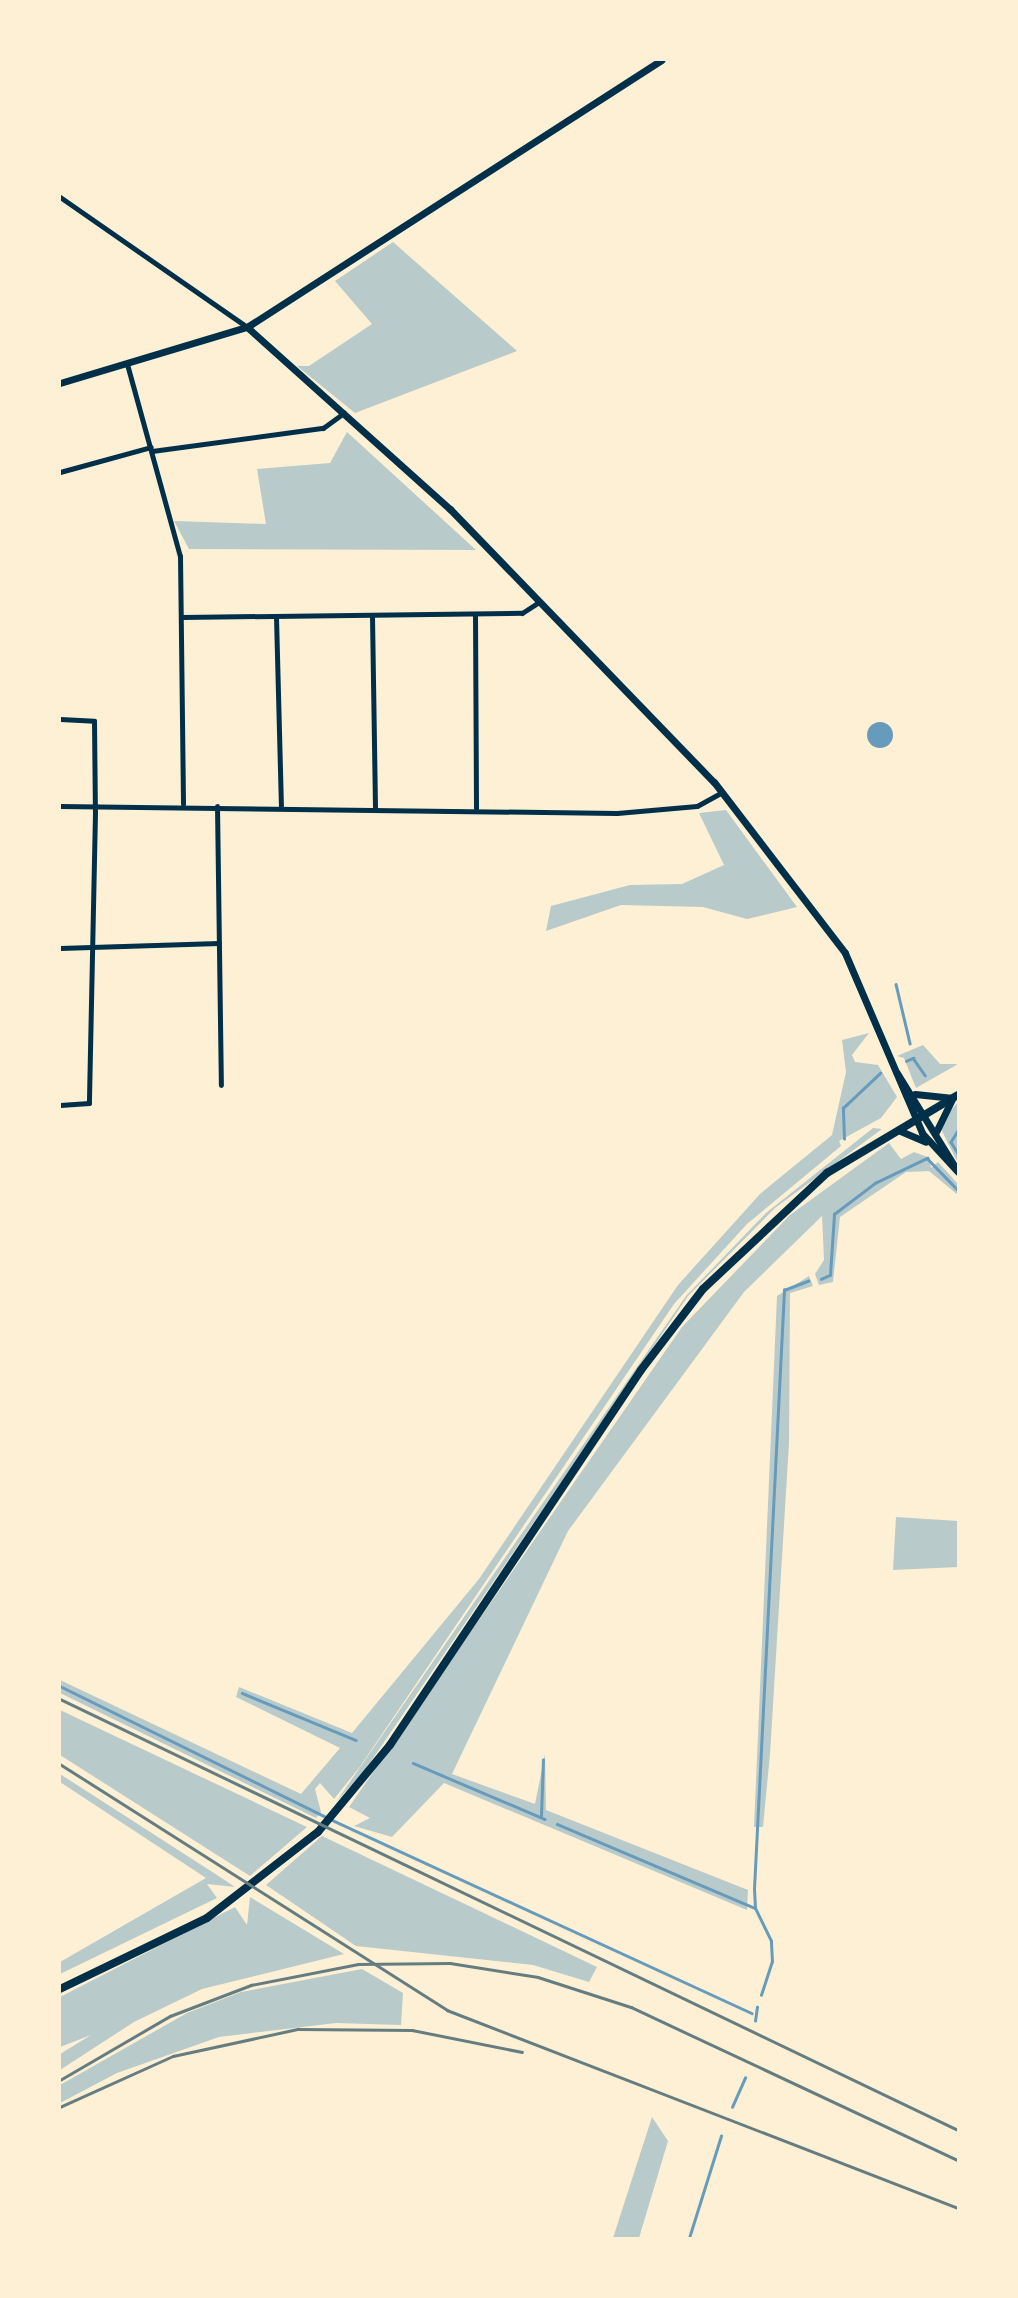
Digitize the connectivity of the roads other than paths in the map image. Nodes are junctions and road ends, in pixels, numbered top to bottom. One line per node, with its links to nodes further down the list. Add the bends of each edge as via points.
1 (663, 60): 3 (street)
2 (60, 197): 3 (street)
3 (247, 327): 4 (street); 6 (street)
4 (127, 364): 5 (street); 7 (street)
5 (60, 381)
6 (344, 413): 7 (street, via 323,428); 9 (street)
7 (151, 449): 8 (street); 12 (street, via 180,556)
8 (60, 472)
9 (539, 602): 10 (street, via 522,613); 15 (street)
10 (475, 614): 11 (street); 22 (street)
11 (372, 616): 13 (street); 20 (street)
12 (182, 617): 13 (street); 16 (street)
13 (276, 617): 21 (street)
14 (60, 719): 19 (street, via 94,721)
15 (723, 792): 22 (street, via 687,808); 26 (street, via 845,953)
16 (183, 804): 18 (street); 19 (street)
17 (60, 806): 19 (street)
18 (217, 806): 21 (street); 23 (street)
19 (95, 807): 25 (street)
20 (375, 807): 21 (street); 22 (street)
21 (281, 808)
22 (476, 808)
23 (219, 943): 25 (street); 27 (street)
24 (60, 948): 25 (street)
25 (92, 948): 30 (street, via 89,1103)
26 (897, 1073): 28 (street); 32 (street)
27 (221, 1085)
28 (915, 1094): 29 (street); 31 (street)
29 (955, 1097): 31 (main road); 34 (street)
30 (60, 1105)
31 (925, 1112): 32 (main road); 34 (street)
32 (915, 1118): 33 (main road); 35 (street)
33 (894, 1129): 35 (street); 37 (main road, via 786,1206 688,1307 390,1745 332,1818 243,1895 165,1941)
34 (936, 1132): 36 (street)
35 (929, 1144): 36 (street)
36 (958, 1172)
37 (60, 1989)

